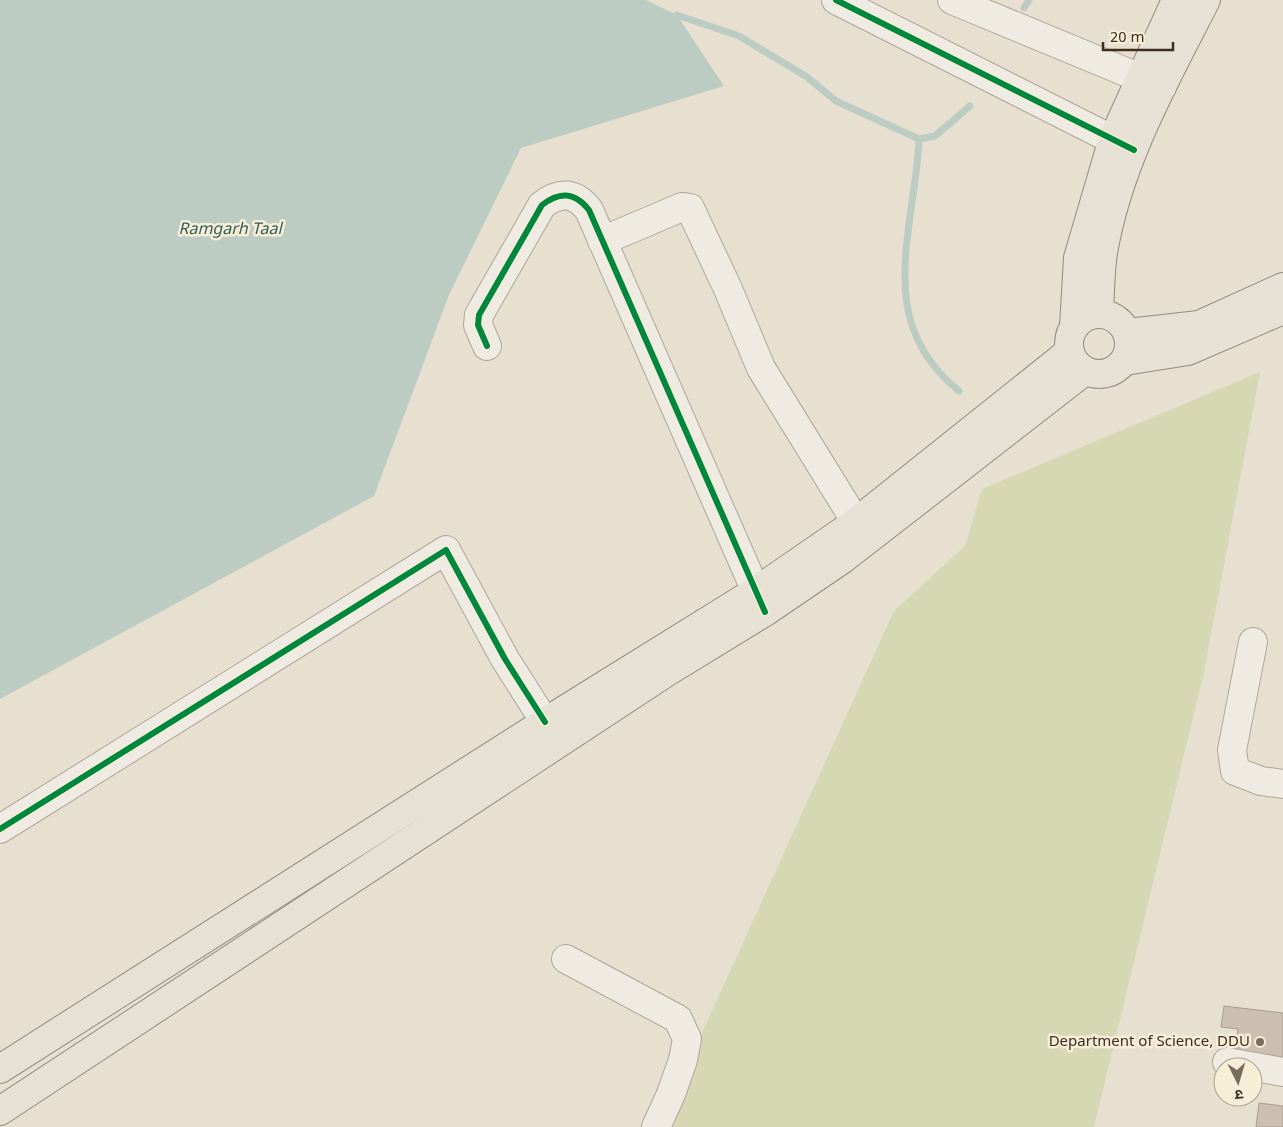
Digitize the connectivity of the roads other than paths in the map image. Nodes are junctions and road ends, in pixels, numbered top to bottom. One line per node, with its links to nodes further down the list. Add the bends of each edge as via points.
1 (836, 0): 6 (street)
2 (952, 0): 5 (street)
3 (1176, 0): 5 (main road)
4 (1206, 0): 5 (main road)
5 (1152, 82): 6 (main road)
6 (1124, 145): 10 (main road, via 1119,187 1103,254); 13 (main road, via 1078,258)
7 (602, 241): 12 (street, via 582,201 564,195 542,204 479,315 478,324); 15 (street, via 682,207 690,208 761,368); 16 (street)
8 (1283, 287): 11 (main road, via 1199,325)
9 (1283, 310): 14 (main road, via 1188,351)
10 (1099, 314): 11 (main road, via 1116,318); 13 (main road, via 1085,316)
11 (1128, 333): 14 (main road)
12 (487, 346)
13 (1076, 350): 14 (main road, via 1101,375 1110,373); 15 (main road); 16 (main road, via 843,559)
14 (1125, 361)
15 (856, 522): 16 (main road)
16 (760, 601): 18 (main road); 25 (main road, via 666,672)
17 (1253, 642): 19 (street, via 1232,750 1235,771 1261,781)
18 (544, 722): 20 (street, via 504,659 446,550); 23 (main road)
19 (1283, 784)
20 (0, 829)
21 (566, 960): 26 (street, via 678,1019 687,1039 683,1060 672,1094)
22 (1263, 1068): 24 (street)
23 (0, 1069)
24 (1283, 1072)
25 (0, 1111)
26 (656, 1127)

